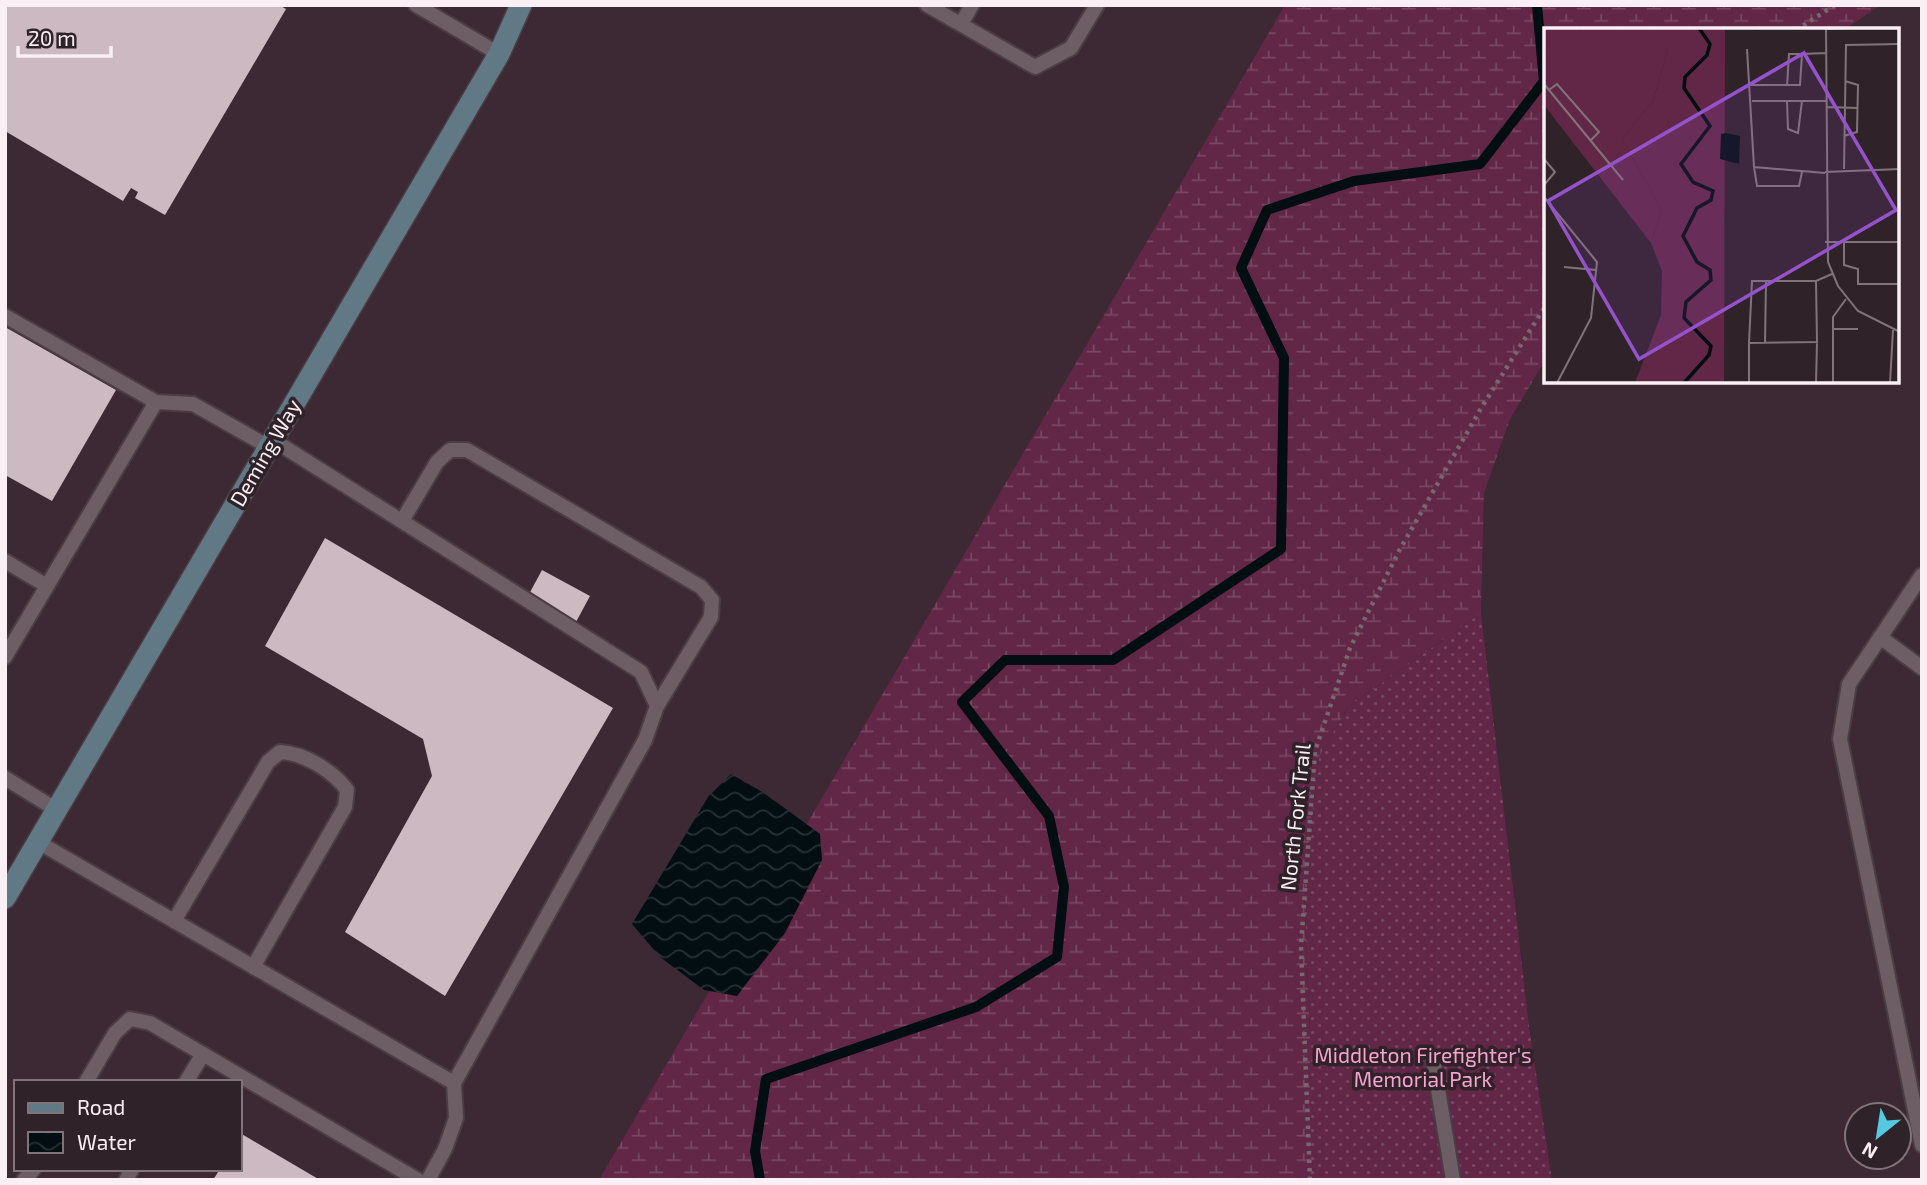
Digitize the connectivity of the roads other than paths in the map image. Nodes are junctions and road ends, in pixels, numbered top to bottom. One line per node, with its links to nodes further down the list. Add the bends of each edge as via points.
1 (416, 5): 7 (lane)
2 (521, 5): 7 (street, Deming Way)
3 (927, 5): 6 (lane)
4 (972, 5): 6 (lane)
5 (1097, 5): 6 (lane, via 1071,48 1035,67)
6 (961, 24)
7 (499, 54): 10 (street, Deming Way)
8 (5, 316): 9 (lane)
9 (156, 402): 10 (lane, via 193,404); 14 (lane)
10 (271, 444): 11 (lane); 20 (street, Deming Way)
11 (402, 522): 18 (lane, via 641,673); 18 (lane, via 437,462 450,450 467,450 702,587 712,600 711,617)
12 (5, 561): 14 (lane)
13 (1922, 575): 15 (lane)
14 (47, 586): 16 (lane)
15 (1880, 637): 17 (lane); 30 (lane, via 1849,684 1840,739)
16 (5, 657)
17 (1922, 668)
18 (657, 706): 29 (lane, via 645,740)
19 (5, 778): 20 (lane)
20 (57, 810): 21 (street, Deming Way)
21 (38, 842): 22 (street, Deming Way); 23 (lane)
22 (5, 898)
23 (174, 921): 24 (lane); 24 (lane, via 268,762 280,752 295,753 338,778 347,790 345,807)
24 (253, 967): 29 (lane)
25 (203, 1054): 27 (lane, via 150,1023 131,1018 115,1033); 28 (lane); 31 (lane)
26 (1433, 1059): 33 (lane)
27 (87, 1080)
28 (187, 1080)
29 (454, 1083): 32 (lane, via 456,1118)
30 (1922, 1145)
31 (418, 1180)
32 (428, 1180)
33 (1453, 1180)

